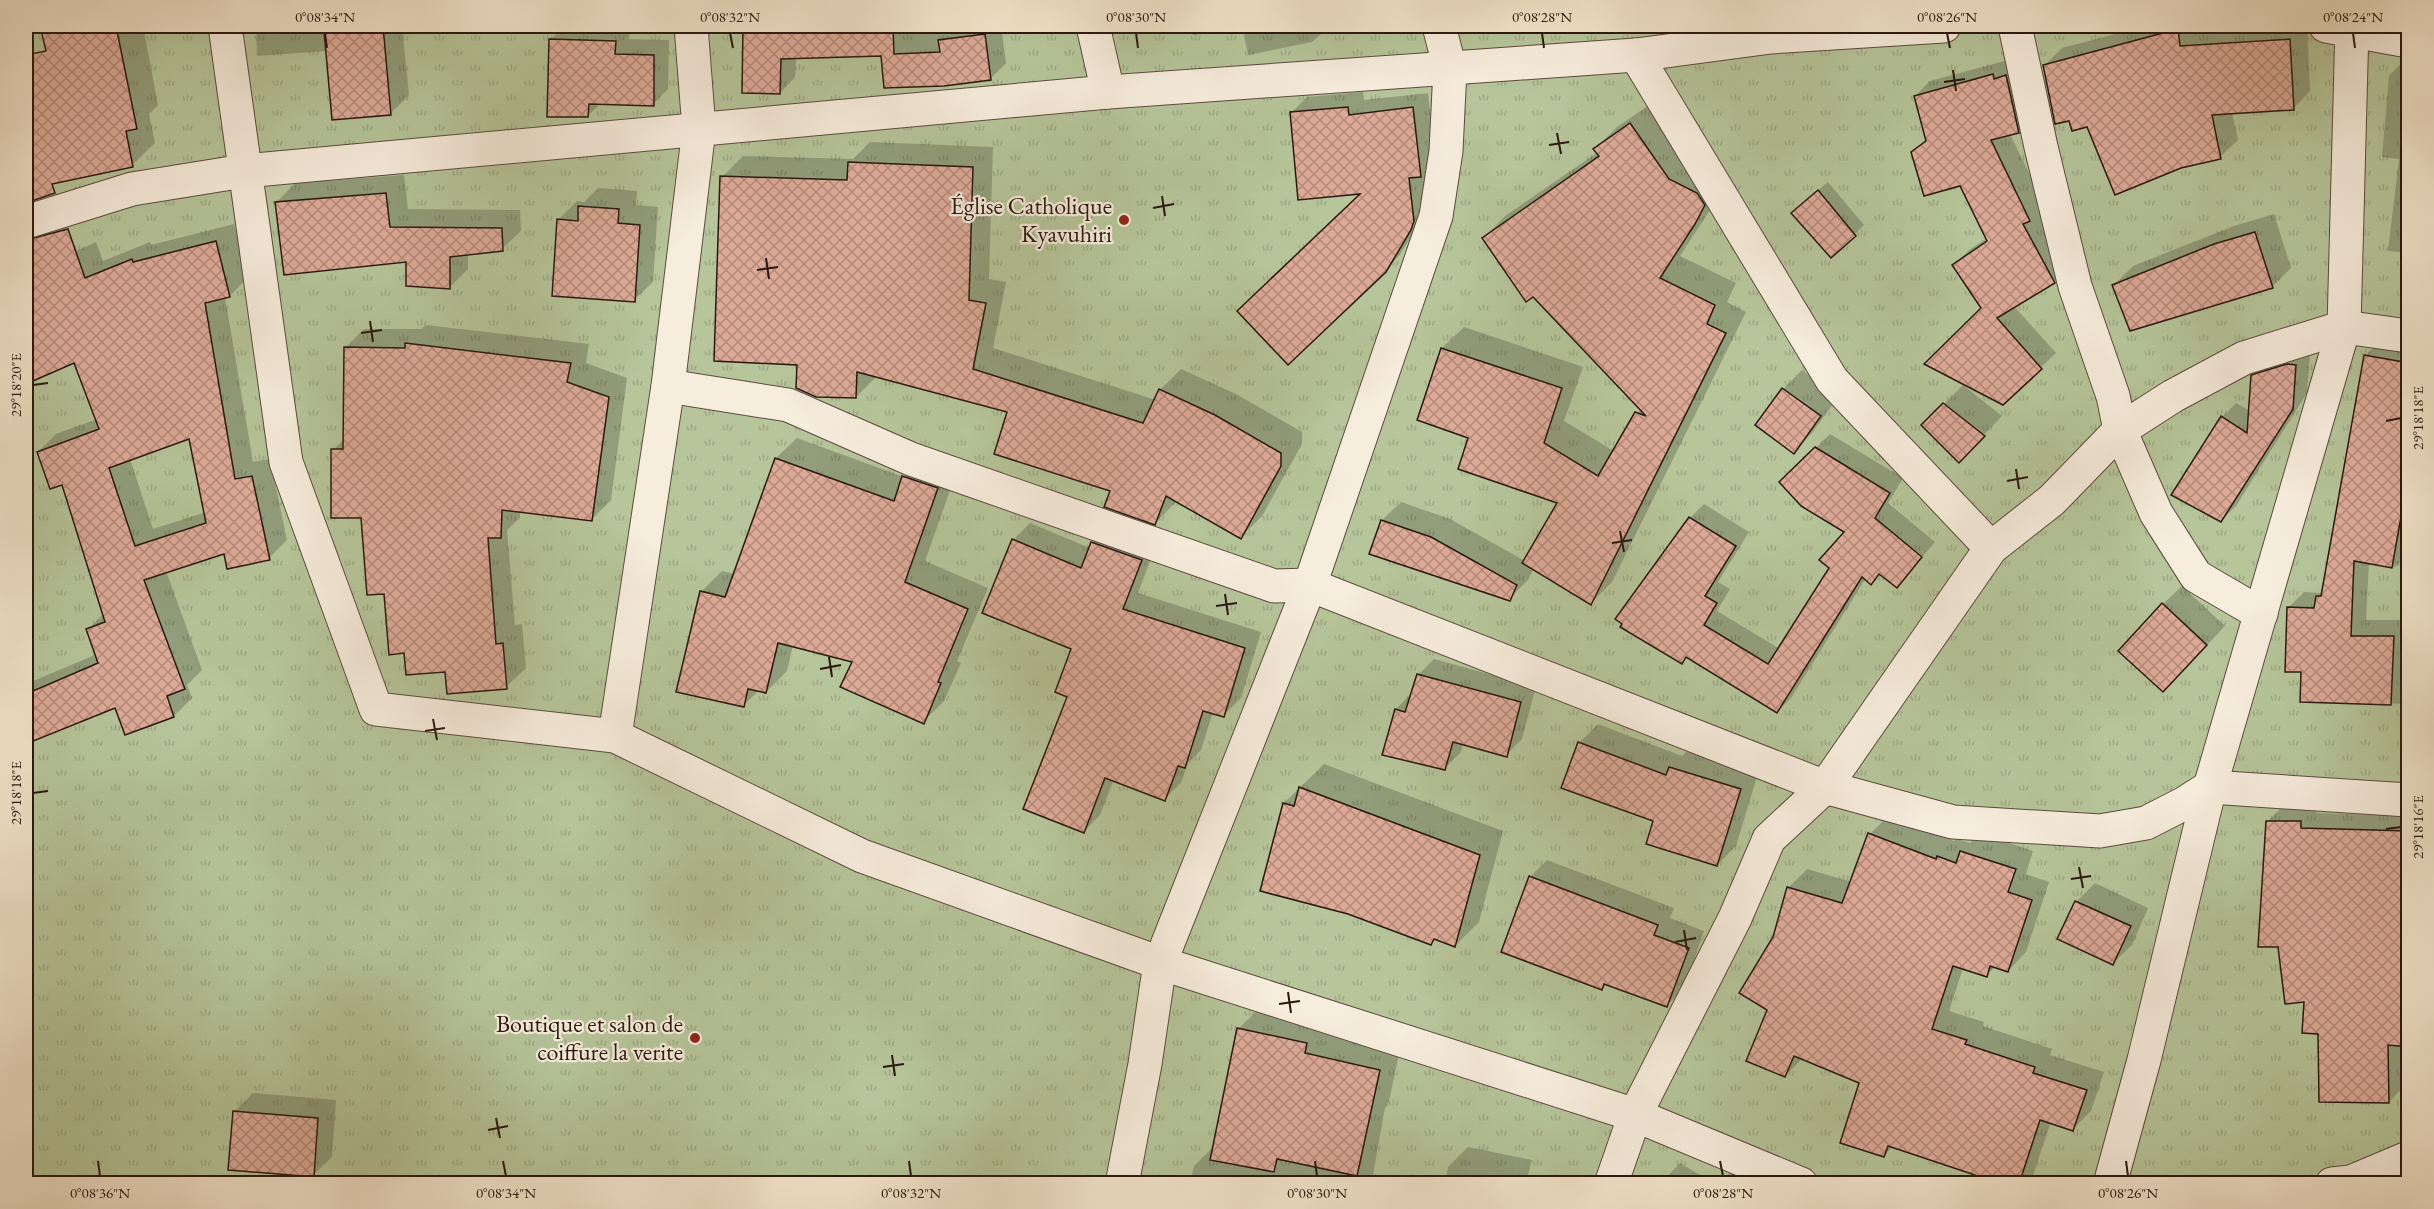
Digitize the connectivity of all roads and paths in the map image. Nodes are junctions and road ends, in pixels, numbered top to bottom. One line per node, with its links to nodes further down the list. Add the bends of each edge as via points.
1 (225, 26): 14 (street)
2 (690, 26): 13 (street)
3 (1093, 26): 12 (street)
4 (1439, 26): 11 (street)
5 (1944, 26): 8 (street)
6 (2014, 26): 19 (street, via 2075,286 2113,396)
7 (2343, 27): 9 (street); 16 (street)
8 (1770, 31): 10 (street)
9 (2409, 41)
10 (1636, 55): 11 (street); 20 (street, via 1832,380)
11 (1449, 69): 12 (street); 21 (street, via 1446,151 1436,216)
12 (1108, 92): 13 (street)
13 (699, 129): 14 (street); 18 (street)
14 (244, 171): 15 (street, via 132,189); 23 (street, via 286,462 376,709)
15 (26, 222)
16 (2344, 327): 17 (street); 19 (street, via 2244,358); 22 (street)
17 (2409, 336)
18 (668, 386): 21 (street, via 788,405 911,459 1274,586); 23 (street)
19 (2120, 430): 20 (street, via 2052,500); 22 (street, via 2157,513 2196,576)
20 (1991, 548): 24 (street)
21 (1310, 585): 24 (street); 27 (street)
22 (2261, 614): 25 (street)
23 (615, 736): 27 (street, via 862,856)
24 (1825, 787): 25 (street, via 1953,822 2100,831 2146,823); 28 (street, via 1768,839 1735,918)
25 (2210, 788): 26 (street); 33 (street)
26 (2409, 800)
27 (1160, 963): 28 (street); 30 (street)
28 (1635, 1115): 31 (street); 32 (street)
29 (2409, 1158): 34 (street, via 2352,1182)
30 (1122, 1184)
31 (1611, 1184)
32 (1801, 1184)
33 (2110, 1184)
34 (2332, 1184)

